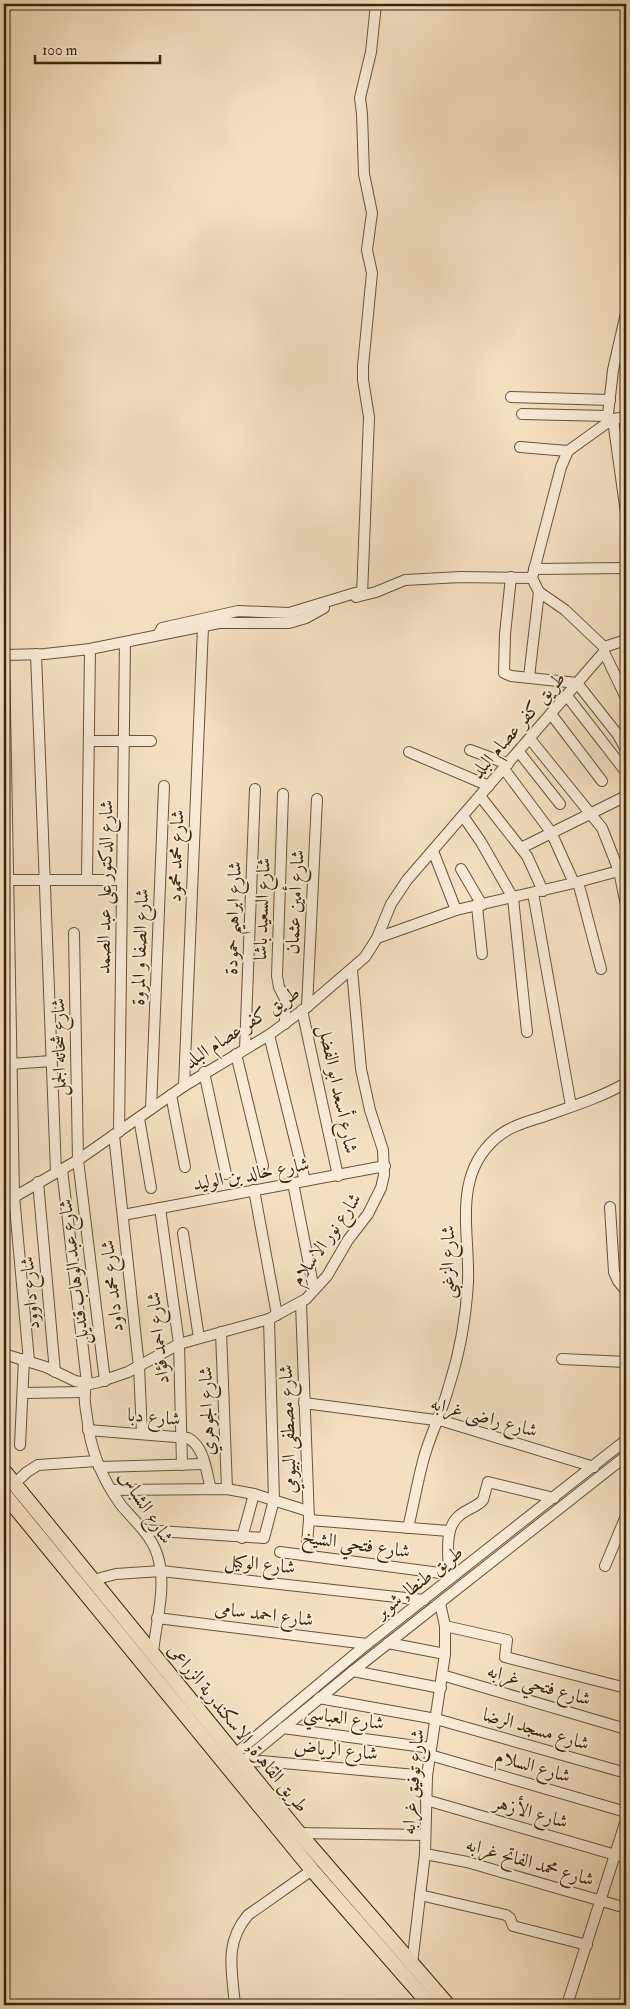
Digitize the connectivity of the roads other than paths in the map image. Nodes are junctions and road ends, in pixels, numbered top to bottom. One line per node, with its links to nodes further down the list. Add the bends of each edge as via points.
1 (376, 4): 15 (street, via 371,52 360,98 364,174 372,214 367,250 372,273 363,366 369,417)
2 (626, 312): 4 (street)
3 (511, 397): 4 (street)
4 (610, 400): 7 (street)
5 (522, 414): 7 (street)
6 (626, 417): 7 (street)
7 (610, 419): 9 (street); 10 (street)
8 (520, 447): 9 (street)
9 (568, 451): 12 (street, via 561,466)
10 (626, 513)
11 (626, 568): 12 (street)
12 (533, 574): 13 (street); 14 (street)
13 (511, 577): 15 (street, via 405,580); 24 (street, via 503,670 506,674)
14 (540, 592): 21 (street, via 565,610); 24 (street)
15 (362, 595): 16 (street, via 289,623 229,622); 17 (street, via 359,592 289,613 229,612 162,628)
16 (203, 627): 17 (street); 80 (street, شارع محمد محمود)
17 (158, 635): 19 (street)
18 (626, 640): 21 (street)
19 (125, 642): 20 (street); 31 (street, شارع الدكتور على عبد الصمد)
20 (90, 649): 22 (street); 30 (street)
21 (604, 649): 25 (street, طريق كفر عصام البلد); 27 (street)
22 (36, 654): 23 (street); 57 (street, شارع الشباس)
23 (4, 655): 56 (street)
24 (529, 677): 25 (street)
25 (577, 683): 26 (street, طريق كفر عصام البلد); 34 (street, via 618,735)
26 (567, 696): 28 (street, طريق كفر عصام البلد); 37 (street)
27 (626, 698)
28 (551, 714): 29 (street, طريق كفر عصام البلد); 40 (street)
29 (530, 739): 36 (street, طريق كفر عصام البلد); 49 (street, via 580,803)
30 (89, 741): 31 (street); 58 (street)
31 (124, 741): 32 (street); 59 (street, شارع الدكتور على عبد الصمد)
32 (151, 741)
33 (470, 750): 38 (street)
34 (626, 751): 37 (street)
35 (409, 752): 42 (street)
36 (519, 752): 38 (street, طريق كفر عصام البلد); 48 (street)
37 (616, 758): 39 (street)
38 (506, 767): 42 (street, طريق كفر عصام البلد); 51 (street)
39 (626, 772)
40 (602, 781)
41 (164, 786): 83 (street, شارع الصفا و المروة)
42 (489, 786): 45 (street, طريق كفر عصام البلد)
43 (255, 788): 75 (street, شارع ابراهيم حمودة)
44 (284, 794): 72 (street, شارع السعيد باشا, via 277,976 285,999)
45 (480, 796): 50 (street, طريق كفر عصام البلد); 52 (street)
46 (626, 796): 49 (street)
47 (317, 799): 71 (street, شارع أمين عثمان)
48 (560, 804)
49 (592, 813): 51 (street); 55 (street)
50 (463, 816): 53 (street, طريق كفر عصام البلد); 62 (street)
51 (551, 832): 52 (street); 60 (street)
52 (521, 848): 61 (street, via 527,856)
53 (432, 851): 65 (street); 67 (street, طريق كفر عصام البلد, via 398,892)
54 (461, 869): 64 (street)
55 (623, 870): 60 (street); 63 (street)
56 (6, 880): 57 (street); 77 (street)
57 (44, 880): 58 (street); 76 (street, شارع الشباس)
58 (87, 880): 59 (street)
59 (122, 880): 85 (street, شارع الدكتور على عبد الصمد)
60 (576, 883): 61 (street); 70 (street)
61 (538, 892): 62 (street); 82 (street)
62 (513, 898): 64 (street); 73 (street)
63 (626, 905)
64 (479, 906): 65 (street); 68 (street)
65 (456, 910): 67 (street)
66 (74, 933): 86 (street, شارع شحاته الجمل)
67 (377, 938): 69 (street, طريق كفر عصام البلد, via 366,957)
68 (482, 954)
69 (352, 970): 71 (street, طريق كفر عصام البلد); 88 (street, شارع نور الاسلام, via 361,1069)
70 (601, 970)
71 (305, 1008): 72 (street, طريق كفر عصام البلد); 92 (street, شارع أسعد ابو الفضل)
72 (285, 1024): 74 (street, طريق كفر عصام البلد)
73 (527, 1032)
74 (269, 1035): 75 (street, طريق كفر عصام البلد); 93 (street)
75 (241, 1051): 78 (street, طريق كفر عصام البلد); 87 (street, شارع ابراهيم حمودة)
76 (51, 1061): 77 (street); 90 (street, شارع الشباس)
77 (11, 1064): 98 (street)
78 (204, 1072): 80 (street, طريق كفر عصام البلد); 91 (street)
79 (626, 1083): 82 (street, شارع الزغبى)
80 (184, 1086): 81 (street, طريق كفر عصام البلد)
81 (171, 1095): 83 (street, طريق كفر عصام البلد); 89 (street)
82 (571, 1106): 121 (street, شارع الزغبى, via 510,1128 494,1139 470,1176 465,1213 468,1261 464,1318 458,1353)
83 (151, 1108): 84 (street, طريق كفر عصام البلد)
84 (139, 1118): 85 (street, طريق كفر عصام البلد); 96 (street)
85 (117, 1133): 86 (street, طريق كفر عصام البلد); 102 (street, شارع محمد داود)
86 (78, 1160): 90 (street, طريق كفر عصام البلد); 117 (street, شارع عبد الوهاب قنديل)
87 (263, 1166)
88 (385, 1166): 92 (street, شارع خالد بن الوليد); 104 (street, شارع نور الاسلام, via 376,1201 327,1276)
89 (185, 1167)
90 (59, 1171): 94 (street, طريق كفر عصام البلد); 118 (street, شارع الشباس)
91 (226, 1174)
92 (338, 1176): 93 (street, شارع خالد بن الوليد)
93 (305, 1181): 95 (street, شارع خالد بن الوليد)
94 (38, 1182): 98 (street, طريق كفر عصام البلد); 116 (street, شارع داوود)
95 (293, 1183): 97 (street, شارع خالد بن الوليد); 104 (street)
96 (150, 1188)
97 (254, 1190): 101 (street, شارع خالد بن الوليد); 107 (street)
98 (14, 1196): 99 (street, طريق كفر عصام البلد); 113 (street)
99 (4, 1203)
100 (610, 1207): 105 (street, via 614,1272)
101 (160, 1208): 102 (street, شارع خالد بن الوليد); 110 (street, شارع احمد فؤاد)
102 (123, 1215): 115 (street, شارع محمد داود)
103 (183, 1233): 109 (street)
104 (314, 1290): 106 (street, شارع نور الاسلام)
105 (626, 1291)
106 (301, 1303): 107 (street, شارع نور الاسلام); 120 (street, شارع مصطفى البيومي)
107 (273, 1317): 108 (street, شارع نور الاسلام); 141 (street)
108 (221, 1332): 109 (street, شارع نور الاسلام); 136 (street, شارع الجوهري)
109 (199, 1338): 110 (street, شارع نور الاسلام)
110 (179, 1344): 115 (street, شارع نور الاسلام); 124 (street, شارع احمد فؤاد)
111 (4, 1354): 113 (street, شارع نور الاسلام)
112 (562, 1359): 114 (street)
113 (27, 1360): 116 (street, شارع نور الاسلام); 119 (street)
114 (626, 1362)
115 (138, 1367): 117 (street, شارع نور الاسلام); 123 (street, شارع محمد داود)
116 (55, 1372): 118 (street, شارع نور الاسلام)
117 (105, 1380): 118 (street, شارع نور الاسلام)
118 (86, 1387): 119 (street); 122 (street, شارع الشباس)
119 (22, 1393): 126 (street)
120 (304, 1403): 121 (street, شارع راضى غرابه); 142 (street, شارع مصطفى البيومي)
121 (438, 1420): 132 (street, شارع راضى غرابه); 144 (street, شارع الزغبى, via 425,1454)
122 (88, 1430): 123 (street, شارع دبا); 129 (street, شارع الشباس)
123 (142, 1434): 124 (street, شارع دبا)
124 (182, 1436): 130 (street, شارع دبا, via 198,1445); 131 (street, شارع احمد فؤاد)
125 (626, 1440): 127 (street, طريق طنطا, شوبر)
126 (20, 1445)
127 (614, 1451): 128 (street); 132 (street, طريق طنطا, شوبر)
128 (624, 1460): 156 (street, طريق طنطا, شوبر)
129 (98, 1464): 131 (street); 134 (street, via 38,1465 28,1472); 137 (street, شارع الشباس)
130 (204, 1464): 131 (street); 135 (street, شارع دبا)
131 (182, 1465)
132 (594, 1467): 140 (street, طريق طنطا, شوبر)
133 (4, 1471): 134 (highway, طريق القاهرة, الاسكندرية الزراعى)
134 (18, 1488): 139 (highway); 149 (highway, طريق القاهرة, الاسكندرية الزراعى)
135 (211, 1489): 136 (street); 137 (street)
136 (227, 1489): 138 (street)
137 (112, 1490): 145 (street, شارع الشباس)
138 (254, 1494): 141 (street); 147 (street)
139 (7, 1498): 151 (highway, طريق القاهرة, الاسكندرية الزراعى)
140 (554, 1498): 146 (street, via 488,1482 483,1500 459,1515); 154 (street, طريق طنطا, شوبر)
141 (274, 1500): 142 (street); 147 (street, via 264,1538)
142 (308, 1515): 144 (street); 150 (street, شارع مصطفى البيومي)
143 (626, 1516): 152 (street)
144 (408, 1528): 146 (street)
145 (144, 1530): 147 (street); 153 (street, شارع الشباس, via 154,1546)
146 (449, 1531): 154 (street)
147 (242, 1538)
148 (280, 1552): 150 (street, شارع فتحي الشيخ)
149 (70, 1553): 151 (highway); 155 (highway, طريق القاهرة, الاسكندرية الزراعى)
150 (306, 1555): 154 (street, شارع فتحي الشيخ)
151 (59, 1563): 184 (highway, طريق القاهرة, الاسكندرية الزراعى)
152 (605, 1566)
153 (161, 1571): 155 (street, شارع الوكيل, via 116,1574); 157 (street, شارع الوكيل); 159 (street, شارع الشباس)
154 (451, 1577): 156 (street); 157 (street, طريق طنطا, شوبر)
155 (93, 1580): 163 (highway, طريق القاهرة, الاسكندرية الزراعى)
156 (455, 1591): 158 (street, طريق طنطا, شوبر)
157 (424, 1600): 161 (street, طريق طنطا, شوبر)
158 (440, 1603): 160 (street, شارع توفيق غرابه); 162 (street, طريق طنطا, شوبر)
159 (157, 1618): 161 (street, شارع احمد سامى); 163 (street, شارع الشباس)
160 (445, 1626): 164 (street, شارع توفيق غرابه); 168 (street, via 507,1640 505,1657)
161 (367, 1644): 174 (street, طريق طنطا, شوبر)
162 (388, 1644): 164 (street); 165 (street, طريق طنطا, شوبر)
163 (153, 1652): 174 (highway, طريق القاهرة, الاسكندرية الزراعى)
164 (445, 1654): 166 (street, شارع توفيق غرابه)
165 (353, 1671): 167 (street); 169 (street, طريق طنطا, شوبر)
166 (442, 1675): 167 (street, شارع توفيق غرابه); 172 (street, شارع فتحي غرابه)
167 (441, 1688): 170 (street, شارع توفيق غرابه)
168 (626, 1688)
169 (319, 1698): 170 (street, شارع مسجد الرضا); 171 (street, طريق طنطا, شوبر)
170 (436, 1719): 173 (street, شارع توفيق غرابه); 175 (street, شارع مسجد الرضا)
171 (283, 1728): 173 (street, شارع العباسي); 174 (street, طريق طنطا, شوبر)
172 (626, 1729)
173 (430, 1751): 176 (street, شارع توفيق غرابه); 178 (street, شارع السلام)
174 (239, 1758): 176 (street, شارع الرياض); 180 (highway, طريق القاهرة, الاسكندرية الزراعى)
175 (626, 1773)
176 (427, 1776): 177 (street, شارع توفيق غرابه)
177 (426, 1800): 181 (street, شارع توفيق غرابه); 183 (street, شارع الأزهر)
178 (626, 1812)
179 (626, 1820): 183 (street)
180 (300, 1833): 181 (street); 189 (highway, طريق القاهرة, الاسكندرية الزراعى)
181 (425, 1835): 182 (street, شارع توفيق غرابه)
182 (424, 1854): 185 (street, شارع توفيق غرابه); 186 (street, شارع محمد الفاتح غرابه, via 467,1862)
183 (621, 1856): 186 (street)
184 (312, 1870): 190 (street, via 248,1915 241,1924 231,1945); 191 (highway, طريق القاهرة, الاسكندرية الزراعى)
185 (420, 1895): 188 (street, via 506,1915 513,1926); 189 (street, شارع توفيق غرابه)
186 (601, 1900): 187 (street, شارع محمد الفاتح غرابه); 188 (street)
187 (626, 1908)
188 (587, 1945): 193 (street)
189 (412, 1964): 192 (highway, طريق القاهرة, الاسكندرية الزراعى)
190 (234, 2005)
191 (430, 2005)
192 (448, 2005)
193 (567, 2005)

